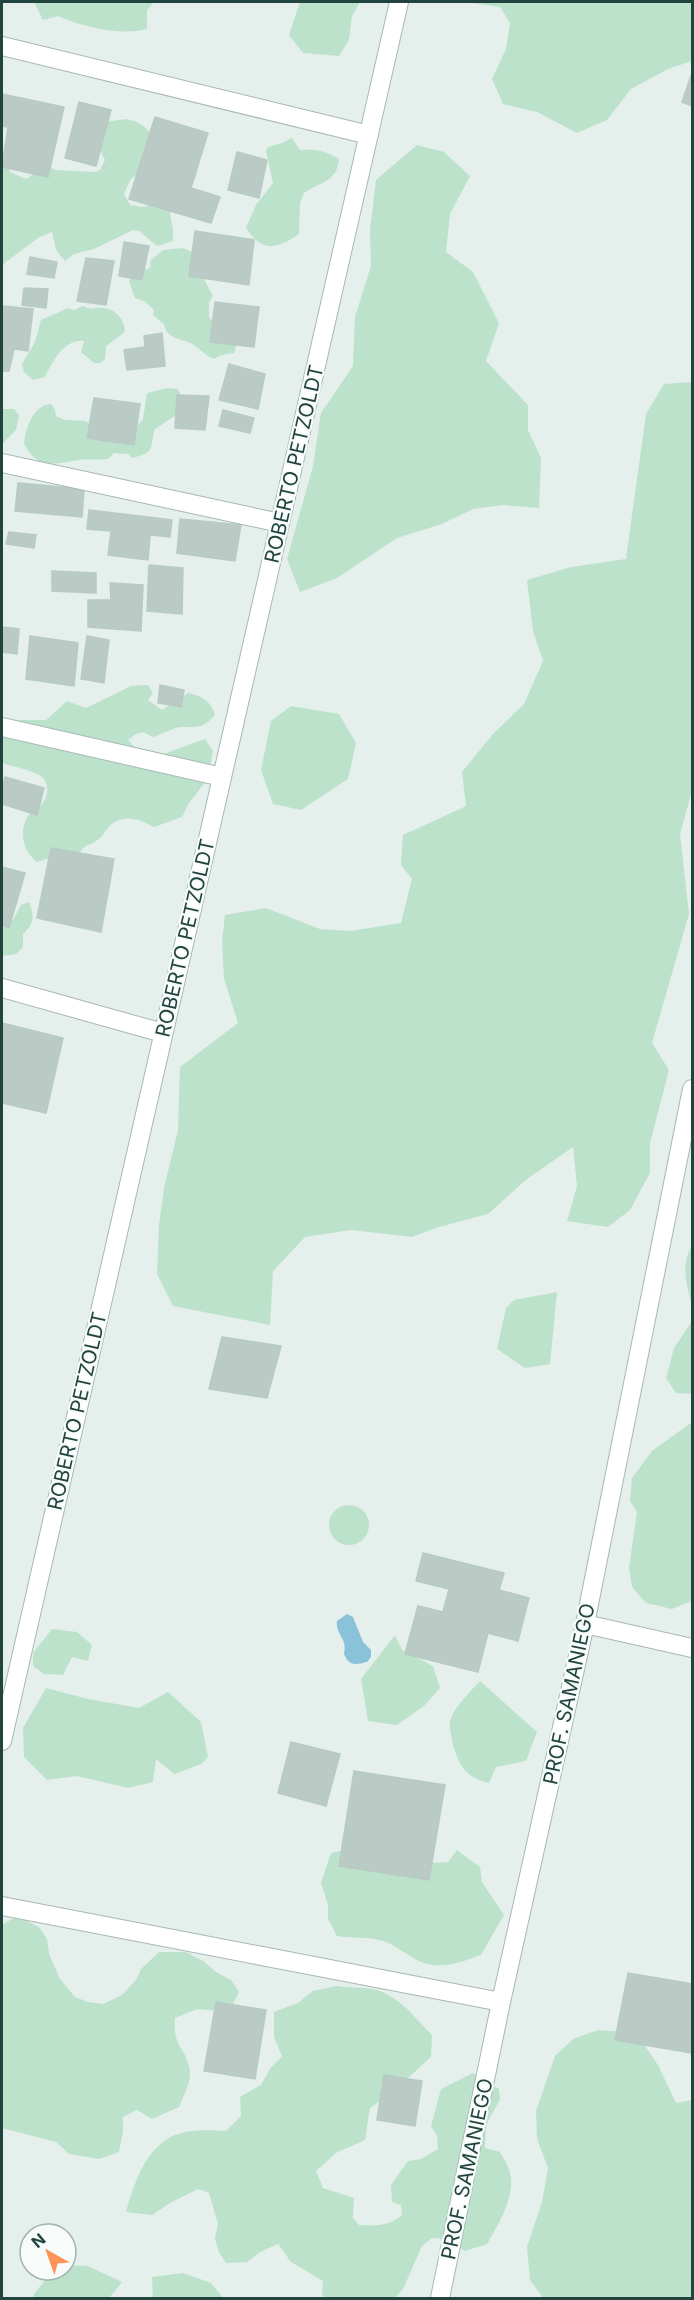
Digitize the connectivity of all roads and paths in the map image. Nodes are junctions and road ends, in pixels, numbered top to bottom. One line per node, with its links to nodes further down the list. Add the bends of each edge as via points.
1 (399, 2): 3 (street, ROBERTO PETZOLDT)
2 (2, 46): 3 (street)
3 (369, 135): 5 (street, ROBERTO PETZOLDT)
4 (2, 463): 5 (street)
5 (280, 523): 7 (street, ROBERTO PETZOLDT)
6 (2, 727): 7 (street)
7 (222, 777): 9 (street, ROBERTO PETZOLDT)
8 (2, 988): 9 (street)
9 (163, 1033): 13 (street, ROBERTO PETZOLDT)
10 (693, 1089): 11 (street, PROF. SAMANIEGO)
11 (585, 1624): 12 (street); 15 (street, PROF. SAMANIEGO)
12 (693, 1648)
13 (2, 1741)
14 (2, 1906): 15 (street)
15 (501, 2002): 16 (street, PROF. SAMANIEGO)
16 (440, 2298)

